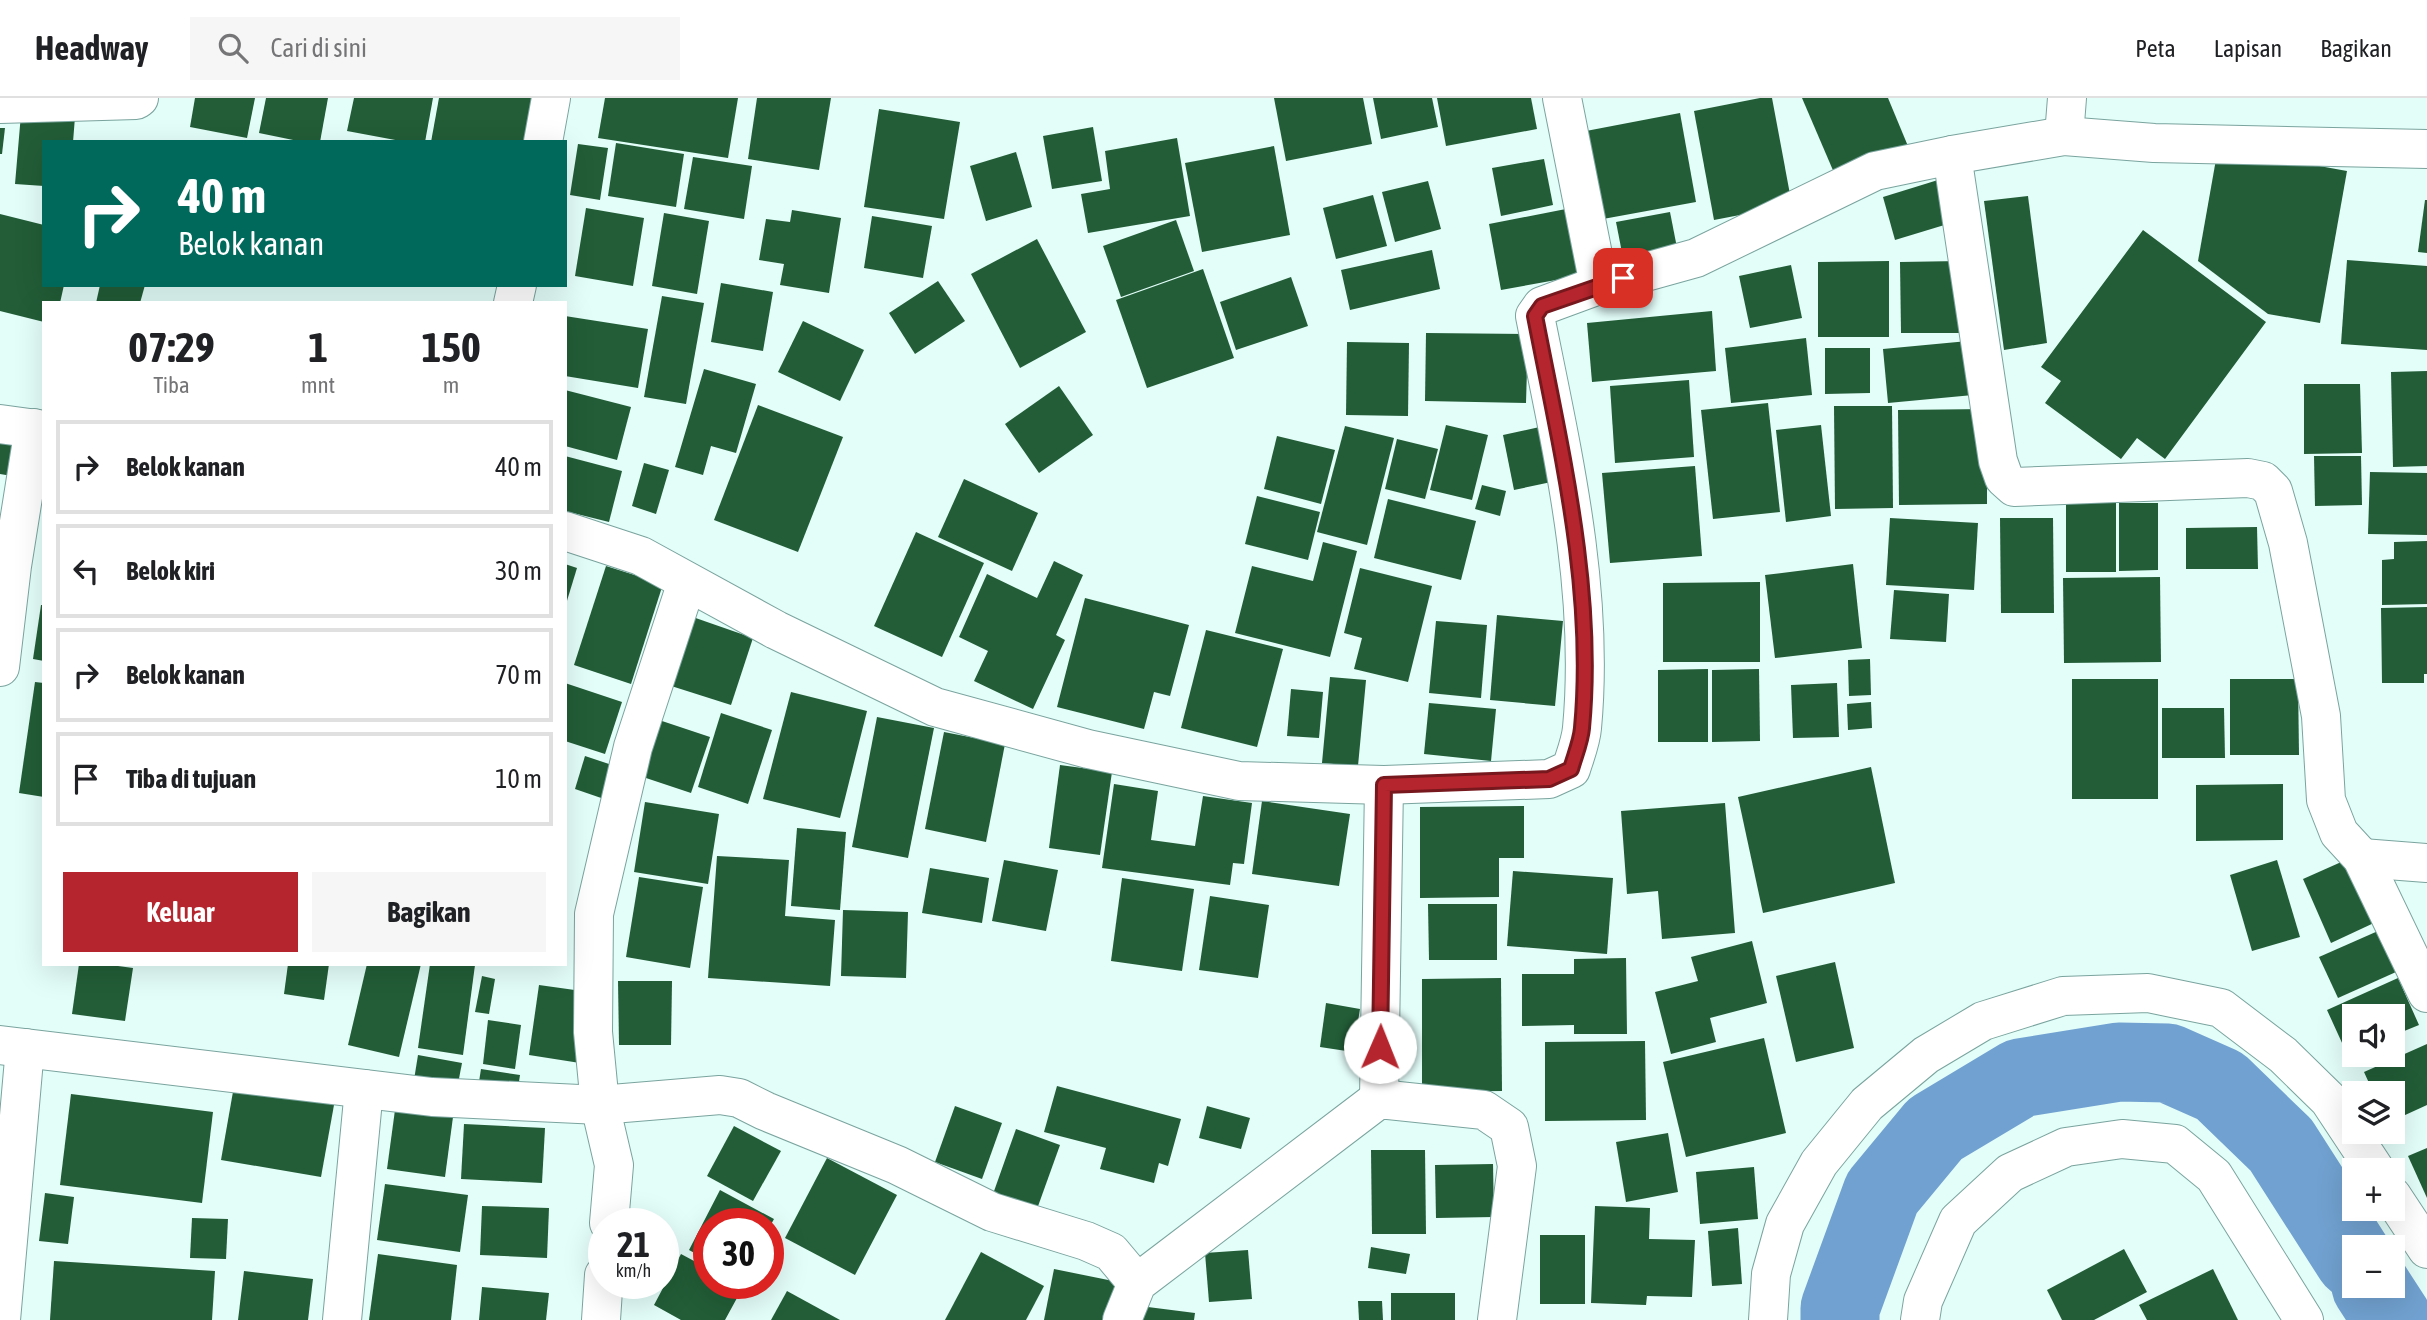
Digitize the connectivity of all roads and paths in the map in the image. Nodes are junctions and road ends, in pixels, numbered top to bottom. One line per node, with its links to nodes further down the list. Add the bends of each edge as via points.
1 (139, 98): 5 (street)
2 (551, 98): 7 (street)
3 (1562, 98): 10 (street)
4 (2067, 98): 6 (street)
5 (0, 104)
6 (2064, 136): 8 (street, via 2154,143); 9 (street)
7 (543, 140)
8 (2427, 149)
9 (1952, 155): 10 (street, via 1875,171 1696,258); 16 (street, via 2004,478 2014,487 2248,478 2263,481 2273,491 2288,543 2321,716 2326,800 2339,833)
10 (1599, 285): 15 (street, via 1542,306 1535,316 1569,486 1584,615 1582,730 1571,769 1549,779)
11 (26, 427): 14 (street)
12 (567, 532): 13 (street, via 640,556)
13 (687, 582): 15 (street, via 935,707 1088,749 1239,781); 22 (street, via 633,747 594,914 593,1032)
14 (0, 667)
15 (1384, 785): 21 (street)
16 (2362, 858): 17 (street); 18 (street)
17 (2427, 863)
18 (2427, 993)
19 (13, 1047): 20 (street); 29 (street)
20 (364, 1089): 22 (street); 30 (street)
21 (1379, 1099): 27 (street); 33 (street, via 1484,1110 1508,1127 1517,1166)
22 (600, 1105): 24 (street, via 614,1165); 27 (street, via 720,1095 739,1098 897,1165 992,1212 1111,1252)
23 (2367, 1158): 34 (street, via 2329,1100 2283,1055 2221,1008 2148,993 2063,996 1983,1021 1926,1055 1867,1104 1819,1163 1785,1224 1771,1274)
24 (610, 1208)
25 (2405, 1216): 26 (street)
26 (2427, 1249)
27 (1137, 1283): 32 (street)
28 (602, 1299): 31 (street)
29 (1, 1320)
30 (342, 1320)
31 (601, 1320)
32 (1122, 1320)
33 (1497, 1320)
34 (1768, 1320)
35 (1920, 1320): 36 (street, via 1923,1301 1958,1221 2010,1173 2066,1147 2122,1139 2175,1143 2214,1176)
36 (2304, 1320)

